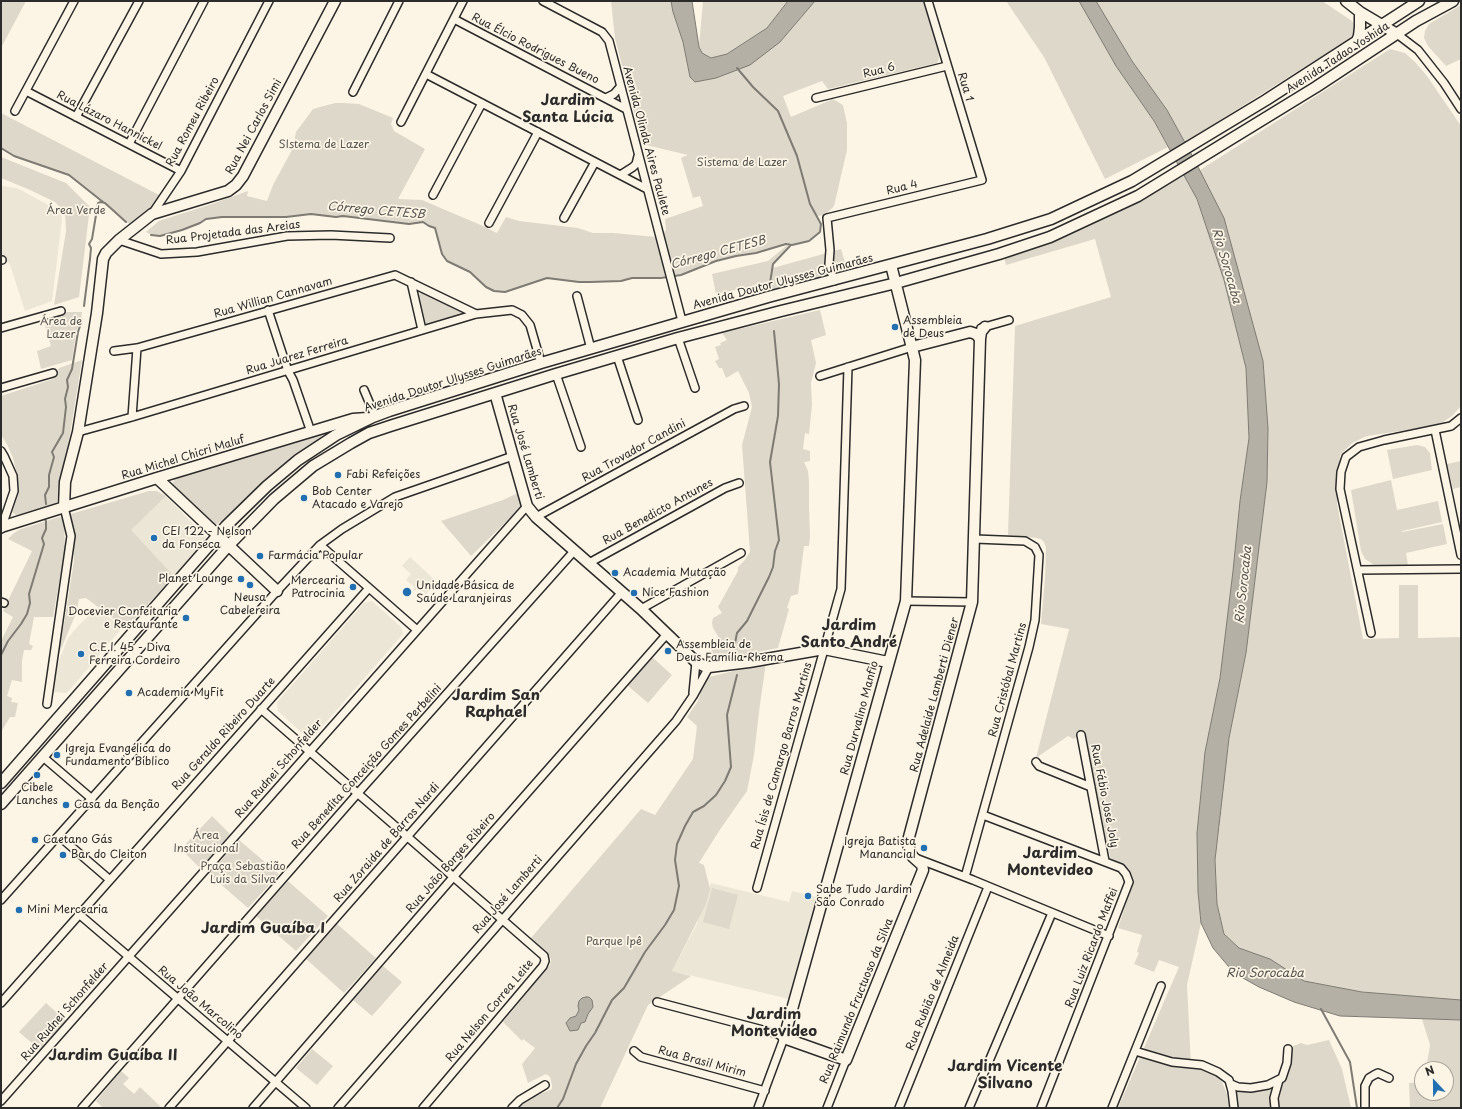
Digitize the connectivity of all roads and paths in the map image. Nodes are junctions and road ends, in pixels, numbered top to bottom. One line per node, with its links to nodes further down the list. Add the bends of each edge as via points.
1 (74, 1): 21 (street)
2 (139, 1): 29 (street)
3 (204, 1): 32 (street)
4 (269, 1): 35 (street, Rua Romeu Ribeiro)
5 (334, 1): 40 (street, Rua Nei Carlos Simi, via 236,185 228,191)
6 (399, 1): 22 (street)
7 (463, 1): 14 (street)
8 (543, 1): 20 (street, Avenida Olinda Aires Paulete, via 606,36)
9 (928, 1): 18 (street, Rua 1)
10 (1346, 1): 13 (street)
11 (1419, 1): 15 (street, Avenida Tadao Yoshida)
12 (1453, 1): 16 (street, Avenida Tadao Yoshida)
13 (1360, 12): 15 (street); 17 (street, via 1359,36)
14 (454, 19): 19 (street); 23 (street, Rua Élcio Rodrigues Bueno)
15 (1381, 26): 16 (street); 17 (street, Avenida Tadao Yoshida)
16 (1397, 34): 27 (street, via 1418,50); 49 (street, Avenida Tadao Yoshida, via 1138,196 1064,231 999,254)
17 (1356, 42): 41 (street, Avenida Tadao Yoshida, via 1132,181)
18 (947, 66): 24 (street, Rua 6); 37 (street, Rua 1)
19 (426, 74): 25 (street); 30 (street)
20 (620, 88): 23 (street, Rua Élcio Rodrigues Bueno); 26 (street, Avenida Olinda Aires Paulete)
21 (26, 91): 28 (street); 29 (street, Rua Lázaro Hannickel)
22 (353, 92)
23 (606, 98): 26 (street, Rua Élcio Rodrigues Bueno)
24 (816, 98)
25 (482, 103): 31 (street); 39 (street)
26 (626, 109): 33 (street, Avenida Olinda Aires Paulete)
27 (1461, 109)
28 (15, 111)
29 (76, 117): 32 (street, Rua Lázaro Hannickel)
30 (401, 122)
31 (538, 132): 34 (street); 43 (street)
32 (129, 144): 35 (street, Rua Lázaro Hannickel)
33 (638, 155): 36 (street, via 636,164); 38 (street, Avenida Olinda Aires Paulete)
34 (595, 162): 36 (street); 42 (street)
35 (181, 171): 40 (street, Rua Romeu Ribeiro)
36 (622, 174): 38 (street)
37 (982, 180): 47 (street, Rua 4, via 827,218 829,264)
38 (648, 189): 55 (street, Avenida Olinda Aires Paulete)
39 (433, 195)
40 (150, 216): 45 (street, Rua Romeu Ribeiro)
41 (1056, 217): 46 (street, Avenida Doutor Ulysses Guimarães, via 987,240)
42 (564, 218)
43 (489, 223)
44 (390, 238): 45 (street, Rua Projetada das Areias, via 287,236 197,252 161,254)
45 (118, 240): 84 (street, via 109,248 103,259)
46 (891, 265): 47 (street, Avenida Doutor Ulysses Guimarães); 49 (street, Avenida Doutor Ulysses Guimarães)
47 (834, 281): 55 (street, Avenida Doutor Ulysses Guimarães, via 789,291)
48 (411, 282): 52 (street, Rua Willian Cannavam, via 395,275); 53 (street, Rua Willian Cannavam); 58 (street)
49 (896, 283): 60 (street); 63 (street, Rua Durvalino Manfio)
50 (577, 296): 65 (street)
51 (61, 310): 57 (street)
52 (268, 310): 64 (street, Rua Willian Cannavam); 70 (street)
53 (476, 314): 58 (street, Rua Juarez Ferreira); 68 (street, Rua Juarez Ferreira, via 512,310 522,316 530,325)
54 (1009, 320): 56 (street)
55 (682, 322): 60 (street, Avenida Doutor Ulysses Guimarães); 65 (street, Avenida Doutor Ulysses Guimarães)
56 (985, 327): 59 (street); 62 (street)
57 (1, 328)
58 (422, 330): 70 (street, Rua Juarez Ferreira)
59 (970, 332): 62 (street); 63 (street)
60 (690, 335): 61 (street)
61 (678, 338): 67 (street); 75 (street)
62 (980, 339): 96 (street, Rua Adelaide Lamberti Diener)
63 (912, 347): 69 (street); 108 (street, Rua Durvalino Manfio, via 915,360)
64 (138, 348): 66 (street, Rua Willian Cannavam); 79 (street)
65 (591, 349): 68 (street, Avenida Doutor Ulysses Guimarães)
66 (114, 351)
67 (617, 356): 72 (street); 82 (street)
68 (541, 364): 80 (street, Avenida Doutor Ulysses Guimarães)
69 (848, 368): 73 (street); 114 (street, Rua Ísis de Camargo Barros Martins, via 841,589)
70 (288, 371): 79 (street, Rua Juarez Ferreira); 85 (street)
71 (53, 373): 74 (street)
72 (556, 374): 77 (street); 86 (street)
73 (820, 376)
74 (1, 388)
75 (696, 388)
76 (364, 390): 80 (street)
77 (495, 393): 88 (street, Rua José Lamberti); 97 (street, via 369,433 313,466 274,499)
78 (744, 406): 93 (street, Rua Trovador Candini, via 734,409)
79 (132, 417): 84 (street, Rua Juarez Ferreira)
80 (374, 417): 85 (street, Rua Michel Chicri Maluf, via 353,419); 95 (street, Avenida Doutor Ulysses Guimarães, via 336,435 298,460 246,506)
81 (1461, 418): 83 (street, via 1451,426)
82 (638, 420)
83 (1435, 430): 101 (street); 104 (street, via 1359,447 1346,457 1341,472 1340,489)
84 (78, 432): 92 (street, via 65,482)
85 (311, 432): 89 (street, Rua Michel Chicri Maluf)
86 (581, 447)
87 (2, 454): 94 (street, via 13,476 14,491)
88 (513, 456): 91 (street, Rua José Lamberti); 98 (street, via 395,497)
89 (157, 478): 92 (street, Rua Michel Chicri Maluf); 95 (street)
90 (739, 483): 102 (street, Rua Benedicto Antunes, via 725,488)
91 (527, 506): 93 (street, Rua José Lamberti); 111 (street, Rua Rudnei Schonfelder)
92 (64, 507): 94 (street, Rua Michel Chicri Maluf); 119 (street, via 71,536)
93 (536, 517): 99 (street, Rua José Lamberti)
94 (1, 528)
95 (218, 535): 97 (street); 125 (street, Avenida Doutor Ulysses Guimarães)
96 (974, 539): 109 (street, Rua Adelaide Lamberti Diener); 130 (street, Rua Cristóbal Martins, via 1025,541 1035,547 1039,555 1035,620)
97 (229, 545): 106 (street); 123 (street)
98 (320, 545): 105 (street); 106 (street)
99 (574, 550): 102 (street, Rua José Lamberti); 127 (street, Rua Benedita Conceição Gomes Perbelini)
100 (741, 554): 110 (street)
101 (1461, 555)
102 (589, 563): 107 (street, Rua José Lamberti)
103 (1461, 569): 104 (street)
104 (1358, 570): 112 (street)
105 (369, 588): 111 (street); 120 (street, Rua Geraldo Ribeiro Duarte)
106 (277, 591): 128 (street)
107 (622, 592): 110 (street, Rua José Lamberti); 132 (street, Rua Zoraida de Barros Nardi)
108 (906, 601): 109 (street); 116 (street, Rua Durvalino Manfio)
109 (972, 602): 133 (street, Rua Adelaide Lamberti Diener, via 909,837 908,844)
110 (642, 609): 113 (street, Rua José Lamberti)
111 (417, 630): 122 (street, Rua Rudnei Schonfelder)
112 (1371, 633)
113 (667, 634): 115 (street, Rua José Lamberti); 136 (street, Rua João Borges Ribeiro)
114 (824, 649): 116 (street); 117 (street, via 754,662); 141 (street, Rua Ísis de Camargo Barros Martins)
115 (696, 662): 117 (street, Rua José Lamberti); 118 (street)
116 (888, 662): 152 (street, Rua Durvalino Manfio)
117 (709, 667): 118 (street, Rua José Lamberti)
118 (693, 696): 145 (street, Rua José Lamberti, via 670,727)
119 (47, 704)
120 (261, 709): 122 (street, Rua Nelson Correa Leite); 138 (street, Rua Geraldo Ribeiro Duarte)
121 (1081, 735): 126 (street, Rua Fábio José Joly)
122 (310, 751): 127 (street, Rua Nelson Correa Leite); 147 (street, Rua Rudnei Schonfelder)
123 (43, 756): 128 (street); 129 (street)
124 (1036, 762): 126 (street, via 1039,766)
125 (1, 782)
126 (1091, 787): 134 (street, Rua Fábio José Joly)
127 (358, 793): 132 (street, Rua Nelson Correa Leite); 149 (street, Rua Benedita Conceição Gomes Perbelini)
128 (92, 799): 131 (street)
129 (1, 804)
130 (983, 815): 134 (street, Rua Luiz Ricardo Maffei); 137 (street, Rua Cristóbal Martins)
131 (59, 836): 138 (street); 142 (street)
132 (407, 836): 136 (street, Rua Nelson Correa Leite); 153 (street, Rua Zoraida de Barros Nardi)
133 (913, 857): 135 (street); 139 (street, Rua Raimundo Fructuoso da Silva, via 923,867)
134 (1105, 862): 146 (street, Rua Luiz Ricardo Maffei, via 1121,868 1129,882)
135 (938, 868): 137 (street); 139 (street, via 923,872)
136 (454, 877): 145 (street, Rua Nelson Correa Leite); 160 (street, Rua João Borges Ribeiro)
137 (964, 877): 140 (street)
138 (110, 880): 144 (street, Rua Geraldo Ribeiro Duarte)
139 (919, 880): 157 (street, Rua Raimundo Fructuoso da Silva)
140 (988, 887): 143 (street); 174 (street, Rua Rubião de Almeida)
141 (757, 888)
142 (1, 900)
143 (1052, 913): 146 (street); 175 (street)
144 (80, 915): 147 (street, Rua João Marcolino); 151 (street, Rua Geraldo Ribeiro Duarte)
145 (502, 919): 169 (street, Rua José Lamberti); 170 (street, Rua Nelson Correa Leite, via 540,951 545,961 543,966)
146 (1109, 936): 176 (street, Rua Luiz Ricardo Maffei)
147 (129, 956): 149 (street, Rua João Marcolino); 164 (street, Rua Rudnei Schonfelder)
148 (1161, 986): 155 (street)
149 (178, 998): 153 (street, Rua João Marcolino); 165 (street, Rua Benedita Conceição Gomes Perbelini)
150 (657, 1002): 152 (street, via 778,1034)
151 (1, 1003)
152 (784, 1038): 157 (street); 163 (street, Rua Durvalino Manfio)
153 (228, 1041): 160 (street, Rua João Marcolino); 166 (street, Rua Zoraida de Barros Nardi)
154 (1288, 1049): 159 (street, via 1286,1068)
155 (1135, 1051): 161 (street, via 1172,1062 1202,1065 1218,1072 1230,1080); 177 (street)
156 (634, 1052): 163 (street, Rua Brasil Mirim, via 641,1057)
157 (846, 1060): 173 (street, Rua Raimundo Fructuoso da Silva)
158 (1389, 1078): 180 (street, via 1378,1074 1369,1078 1365,1086)
159 (1280, 1080): 161 (street, via 1251,1088); 179 (street, via 1274,1098)
160 (276, 1082): 167 (street, Rua João Borges Ribeiro); 168 (street, Rua João Marcolino)
161 (1231, 1084): 178 (street)
162 (545, 1085): 171 (street, via 531,1092)
163 (765, 1090): 172 (street, Rua Durvalino Manfio)
164 (1, 1101)
165 (82, 1108)
166 (169, 1108)
167 (253, 1108)
168 (306, 1108)
169 (338, 1108)
170 (423, 1108)
171 (512, 1108)
172 (758, 1108)
173 (826, 1108)
174 (899, 1108)
175 (969, 1108)
176 (1041, 1108)
177 (1112, 1108)
178 (1234, 1108)
179 (1275, 1108)
180 (1365, 1108)

